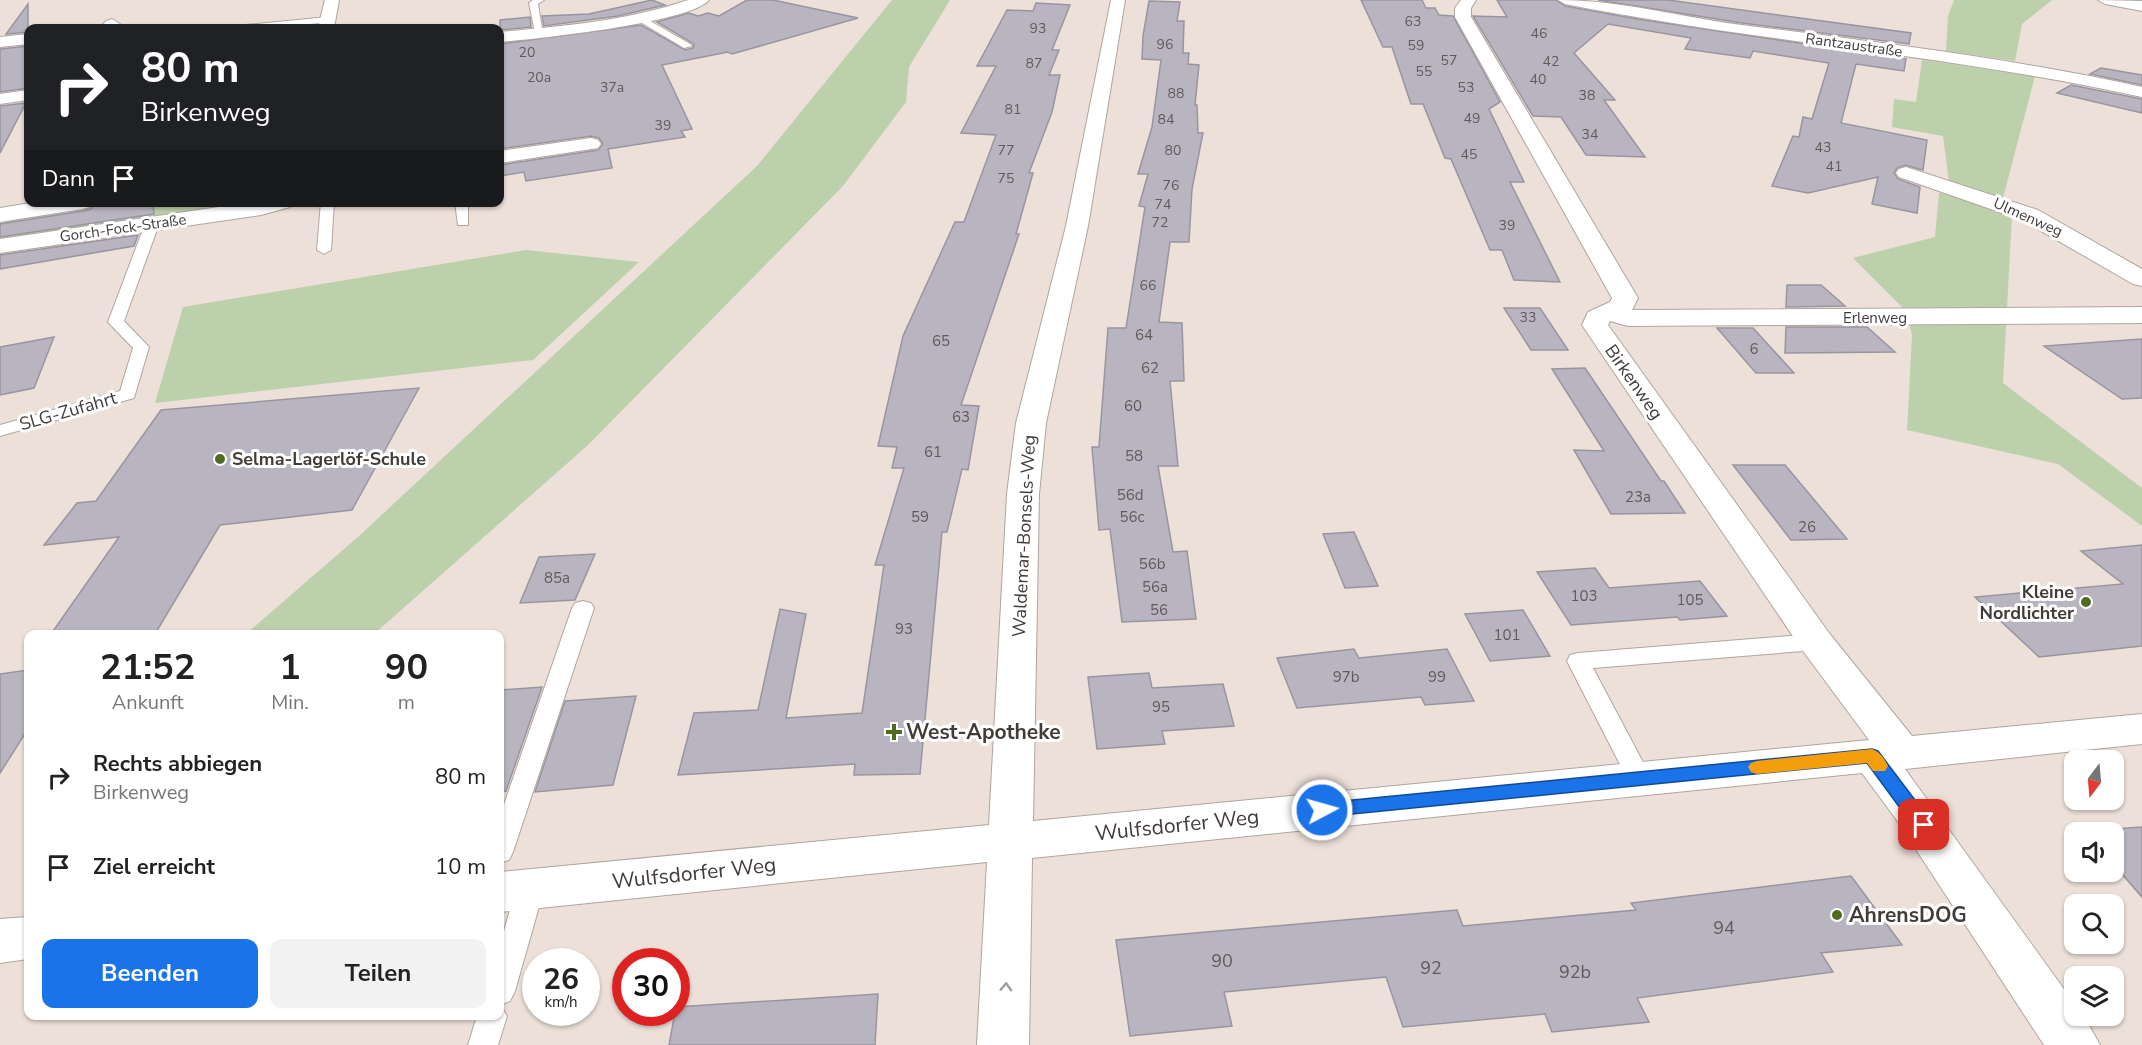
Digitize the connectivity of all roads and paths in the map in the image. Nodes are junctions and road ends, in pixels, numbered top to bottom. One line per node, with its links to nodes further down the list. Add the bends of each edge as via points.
1 (332, 0): 10 (street)
2 (540, 0): 11 (lane, via 533,3)
3 (702, 0): 9 (street)
4 (1118, 0): 41 (street, Waldemar-Bonsels-Weg, via 1077,226 1030,423 1023,494)
5 (1469, 0): 32 (street, Birkenweg, via 1463,8 1464,17 1625,298 1621,307)
6 (1565, 0): 16 (street, Rantzaustraße, via 2032,71)
7 (2104, 0): 8 (street)
8 (2142, 6)
9 (640, 18): 11 (street); 15 (lane)
10 (327, 24)
11 (540, 33): 12 (street)
12 (504, 37)
13 (24, 39): 14 (street)
14 (0, 42)
15 (687, 46)
16 (2142, 92)
17 (24, 96): 18 (street)
18 (0, 99)
19 (591, 144): 20 (street)
20 (504, 156)
21 (1906, 172): 31 (street, Ulmenweg, via 2030,215)
22 (48, 207): 26 (street, Gorch-Fock-Straße)
23 (252, 207): 28 (street, Gorch-Fock-Straße)
24 (328, 207): 30 (lane)
25 (462, 207): 27 (lane)
26 (0, 214)
27 (463, 222)
28 (152, 224): 29 (street, Gorch-Fock-Straße); 34 (lane, SLG-Zufahrt, via 116,322 141,347 128,394)
29 (0, 246)
30 (324, 250)
31 (2142, 279)
32 (1609, 313): 33 (street, Erlenweg, via 1628,318); 36 (street, Birkenweg, via 1597,317 1595,325)
33 (2142, 315)
34 (0, 430)
35 (583, 608): 40 (lane)
36 (1815, 642): 38 (street, Birkenweg); 39 (lane, via 1578,661)
37 (2142, 729): 38 (street, Wulfsdorfer Weg)
38 (1887, 754): 39 (street, Wulfsdorfer Weg); 49 (street, Birkenweg, via 1911,807)
39 (1640, 779): 41 (street, Wulfsdorfer Weg)
40 (504, 840)
41 (1012, 841): 42 (street, Wulfsdorfer Weg); 48 (street, Waldemar-Bonsels-Weg, one-way to 41)
42 (515, 891): 45 (lane)
43 (24, 939): 44 (street)
44 (0, 942)
45 (504, 964)
46 (491, 1020): 47 (lane)
47 (483, 1045)
48 (1003, 1045)
49 (2074, 1045)

